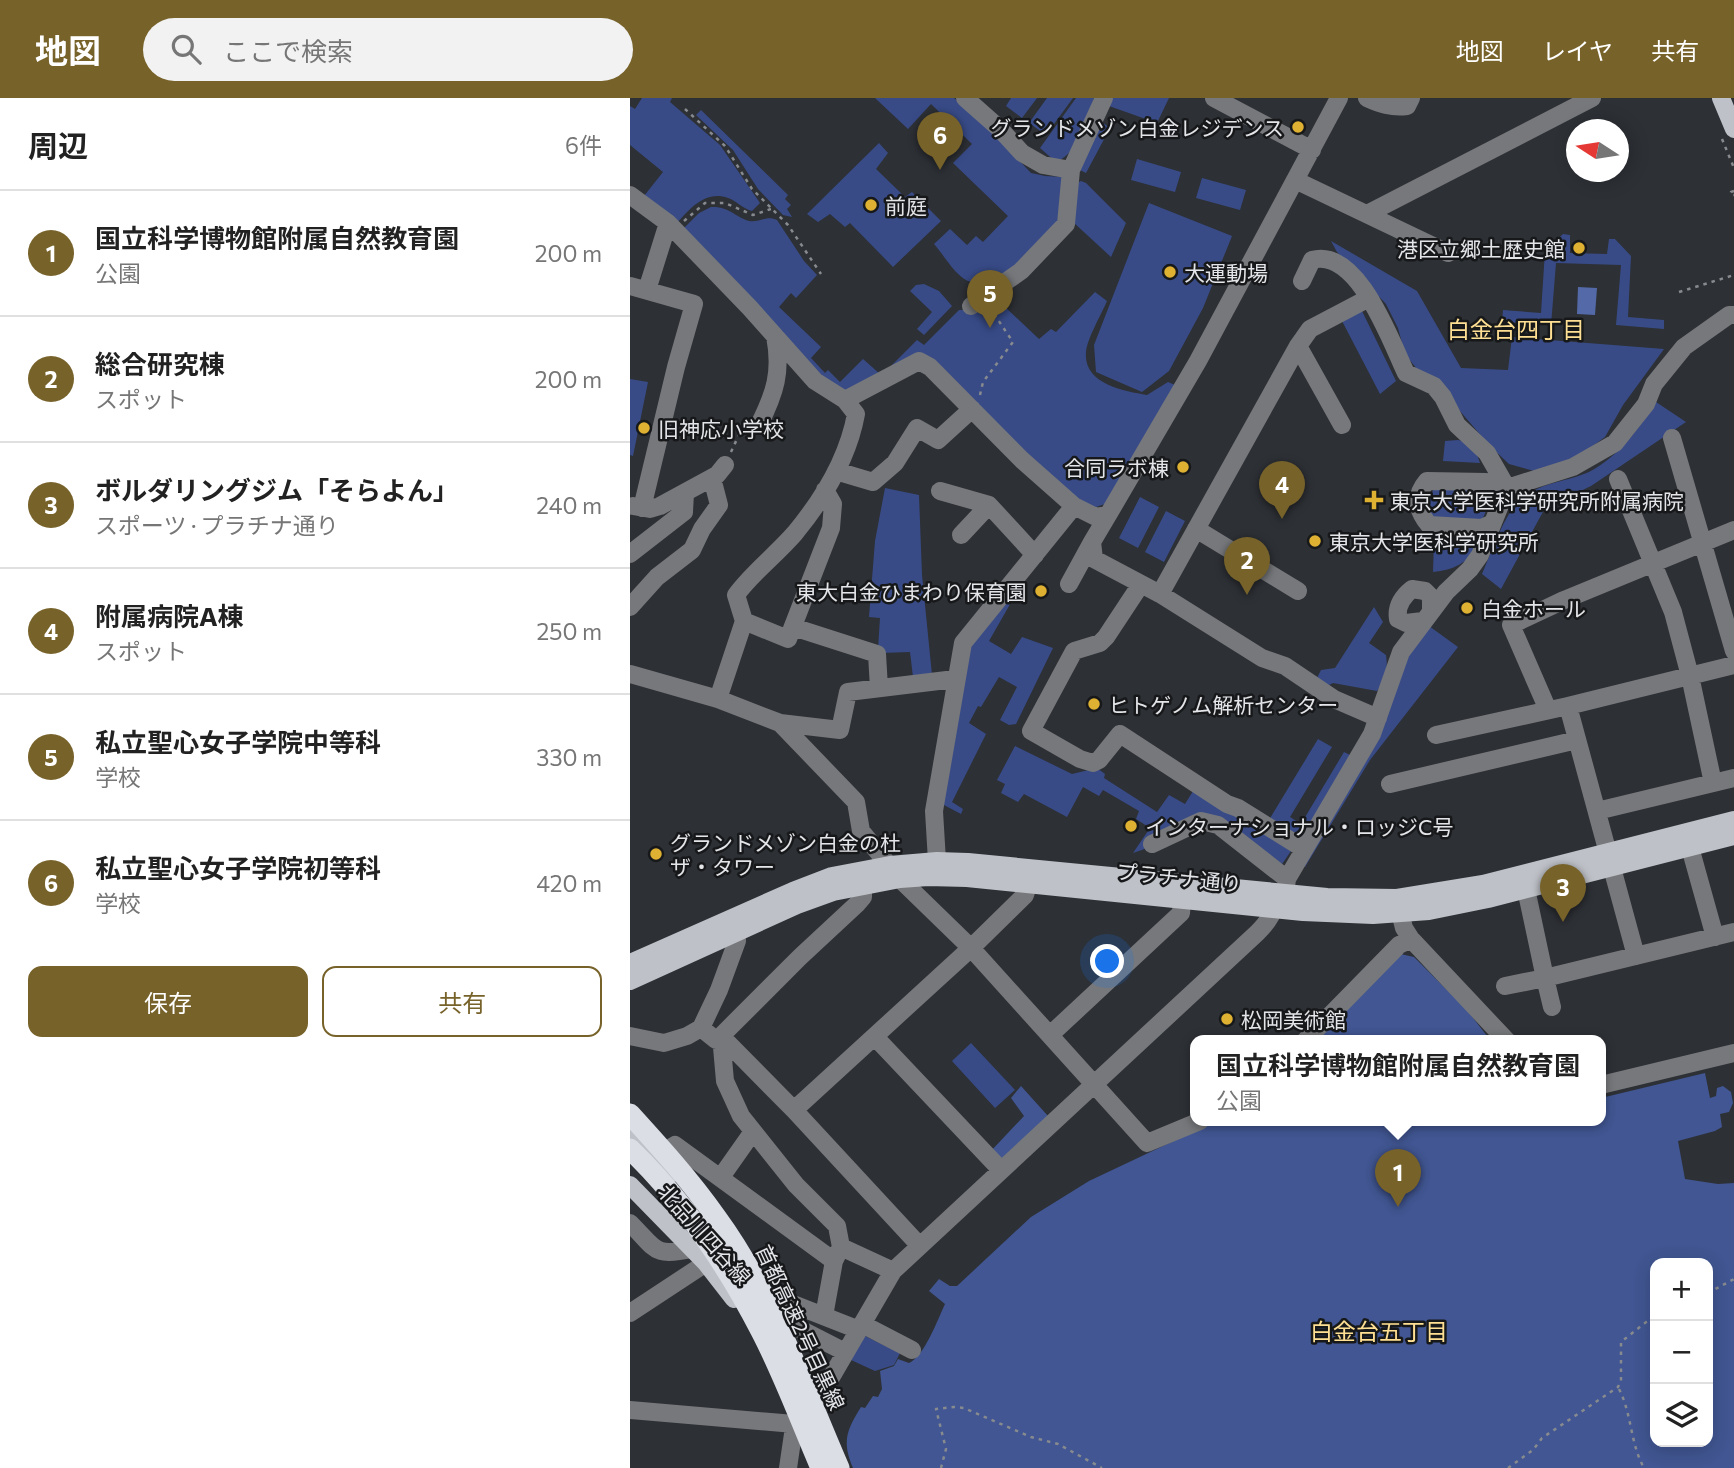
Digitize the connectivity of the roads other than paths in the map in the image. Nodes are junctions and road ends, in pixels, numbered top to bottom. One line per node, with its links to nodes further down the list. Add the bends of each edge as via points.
1 (965, 98): 9 (street, via 1022,153 1043,165)
2 (1104, 98): 9 (street)
3 (1214, 98): 8 (street)
4 (1339, 98): 8 (street)
5 (1367, 98): 6 (street, via 1396,107 1407,106)
6 (1410, 98)
7 (1592, 98): 12 (street)
8 (1312, 150): 10 (street)
9 (1071, 170): 18 (street, via 1066,224 1021,271)
10 (1296, 180): 12 (street); 38 (street)
11 (630, 195): 13 (street)
12 (1367, 214): 14 (street)
13 (672, 227): 16 (street); 20 (street)
14 (1448, 253)
15 (1302, 281): 17 (street, via 1312,260 1335,261)
16 (638, 288): 36 (street, via 694,304)
17 (1369, 298): 21 (street, via 1310,329); 31 (street, via 1406,373 1434,386 1457,425 1488,453)
18 (978, 302)
19 (1734, 315): 31 (street, via 1684,347 1615,443 1573,467)
20 (775, 336): 22 (street, via 815,381); 24 (street, via 777,379)
21 (1298, 346): 25 (street); 40 (street)
22 (845, 400): 23 (street, via 919,361); 28 (street, via 856,414 851,439)
23 (974, 411): 28 (street, via 938,440 917,428 895,463 873,482); 37 (street)
24 (759, 425)
25 (1342, 425)
26 (1672, 438): 44 (street)
27 (725, 465): 29 (street)
28 (836, 471): 32 (street)
29 (712, 478): 34 (street); 52 (street, via 719,505 692,550 657,577)
30 (1618, 479): 47 (street)
31 (1507, 488): 39 (street); 39 (street, via 1486,482 1427,481 1421,487 1418,506 1429,525 1482,528)
32 (825, 490): 53 (street, via 796,532 736,595); 54 (street, via 833,504 831,528)
33 (940, 491): 35 (street)
34 (685, 493): 36 (street, via 650,509); 45 (street, via 684,512)
35 (989, 505): 42 (street); 46 (street)
36 (636, 506)
37 (1074, 506): 38 (street, via 1096,517); 46 (street)
38 (1108, 515): 43 (street)
39 (1493, 523): 64 (street, via 1480,555 1401,652)
40 (1196, 528): 50 (street); 51 (street)
41 (1734, 530): 44 (street)
42 (961, 535)
43 (1093, 542): 48 (street); 49 (street, via 1094,559)
44 (1702, 542): 47 (street); 55 (street)
45 (630, 554)
46 (1035, 555): 59 (street, via 962,643)
47 (1652, 564): 58 (street, via 1673,612); 63 (street, via 1511,625)
48 (1069, 584)
49 (1140, 584): 51 (street); 76 (street, via 1106,637 1074,651 1031,731 1093,763 1120,734)
50 (1297, 591)
51 (1160, 594): 64 (street, via 1262,659 1285,666 1334,699)
52 (630, 607)
53 (744, 621): 54 (street, via 788,639); 61 (street)
54 (793, 627): 60 (street, via 877,654)
55 (1734, 652)
56 (1734, 665): 58 (street)
57 (630, 674): 61 (street)
58 (1690, 676): 62 (street); 70 (street)
59 (955, 679): 60 (street); 78 (street, via 934,811)
60 (879, 688): 65 (street, via 848,692 840,730)
61 (718, 699): 65 (street)
62 (1568, 706): 63 (street); 67 (street)
63 (1548, 710): 66 (street)
64 (1378, 718): 76 (street)
65 (780, 723): 79 (street, via 856,802 861,831)
66 (1436, 735)
67 (1577, 740): 69 (street); 71 (street)
68 (1734, 778): 70 (street)
69 (1390, 783)
70 (1713, 783): 71 (street)
71 (1597, 811): 77 (street)
72 (1734, 820): 74 (main road, プラチナ通り)
73 (1734, 836): 74 (main road, プラチナ通り)
74 (1688, 840): 77 (main road, プラチナ通り); 88 (street)
75 (1152, 844): 83 (street, via 1201,821 1219,825)
76 (1304, 849): 83 (street)
77 (1611, 860): 82 (main road, プラチナ通り); 85 (main road, プラチナ通り, via 1453,890); 91 (street)
78 (939, 869): 79 (main road, プラチナ通り); 80 (main road, プラチナ通り); 83 (main road, プラチナ通り, via 1019,866)
79 (895, 872): 81 (main road, プラチナ通り); 90 (street); 92 (main road, プラチナ通り, via 832,876)
80 (1028, 883): 84 (main road, プラチナ通り); 90 (street, via 1025,895)
81 (863, 886): 86 (main road, プラチナ通り, via 797,905); 102 (street, via 857,904)
82 (1526, 889): 85 (main road, プラチナ通り, via 1456,906); 93 (street)
83 (1281, 894): 84 (main road, プラチナ通り); 85 (main road, プラチナ通り, via 1353,915); 105 (street, via 1257,933)
84 (1182, 900): 98 (street, via 1181,913)
85 (1399, 906): 89 (street)
86 (736, 932): 94 (main road, プラチナ通り); 97 (street, via 737,941)
87 (1734, 932): 88 (street)
88 (1715, 937): 91 (street)
89 (1411, 939): 99 (street, via 1399,945); 100 (street)
90 (971, 948): 98 (street); 103 (street)
91 (1636, 956): 93 (street)
92 (630, 963)
93 (1545, 978): 95 (street); 96 (street)
94 (630, 981)
95 (1505, 985)
96 (1552, 1007)
97 (701, 1028): 101 (street, via 664,1043); 102 (street, via 716,1040)
98 (1050, 1035): 105 (street)
99 (1311, 1035)
100 (1501, 1035)
101 (630, 1036)
102 (721, 1036): 107 (street); 110 (street, via 725,1081)
103 (876, 1037): 107 (street); 114 (street)
104 (1734, 1053): 106 (street)
105 (1093, 1083): 109 (street, via 1147,1143); 114 (street)
106 (1606, 1084)
107 (794, 1110): 118 (street)
108 (630, 1114): 136 (highway, 首都高速2号目黒線, bridge, via 718,1218 744,1261 773,1315)
109 (1190, 1125)
110 (752, 1132): 115 (street); 120 (street, via 837,1226)
111 (630, 1137): 113 (main road, 北品川四谷線)
112 (630, 1149): 135 (highway, 首都高速2号目黒線, bridge, via 666,1188 736,1285)
113 (654, 1157): 115 (street, via 675,1145); 123 (main road, 北品川四谷線, via 720,1212 754,1260)
114 (1000, 1169): 118 (street)
115 (721, 1177): 120 (street)
116 (630, 1185): 119 (main road, 北品川四谷線)
117 (630, 1223): 119 (street, via 659,1252)
118 (919, 1245): 122 (street)
119 (692, 1249): 121 (main road, 北品川四谷線)
120 (837, 1254): 122 (street); 125 (street)
121 (706, 1263): 124 (street); 132 (main road, 北品川四谷線, via 758,1339)
122 (893, 1271): 126 (street)
123 (772, 1302): 125 (street, via 780,1299); 127 (main road, 北品川四谷線)
124 (630, 1313)
125 (824, 1316): 126 (street)
126 (860, 1327): 128 (street); 129 (street)
127 (785, 1328): 129 (street, via 798,1328); 130 (main road, 北品川四谷線)
128 (912, 1350)
129 (845, 1352): 130 (street)
130 (819, 1399): 132 (street); 137 (main road, 北品川四谷線)
131 (630, 1410): 132 (street)
132 (795, 1427): 133 (street); 134 (main road, 北品川四谷線)
133 (788, 1468)
134 (814, 1468)
135 (821, 1468)
136 (839, 1468)
137 (848, 1468)

